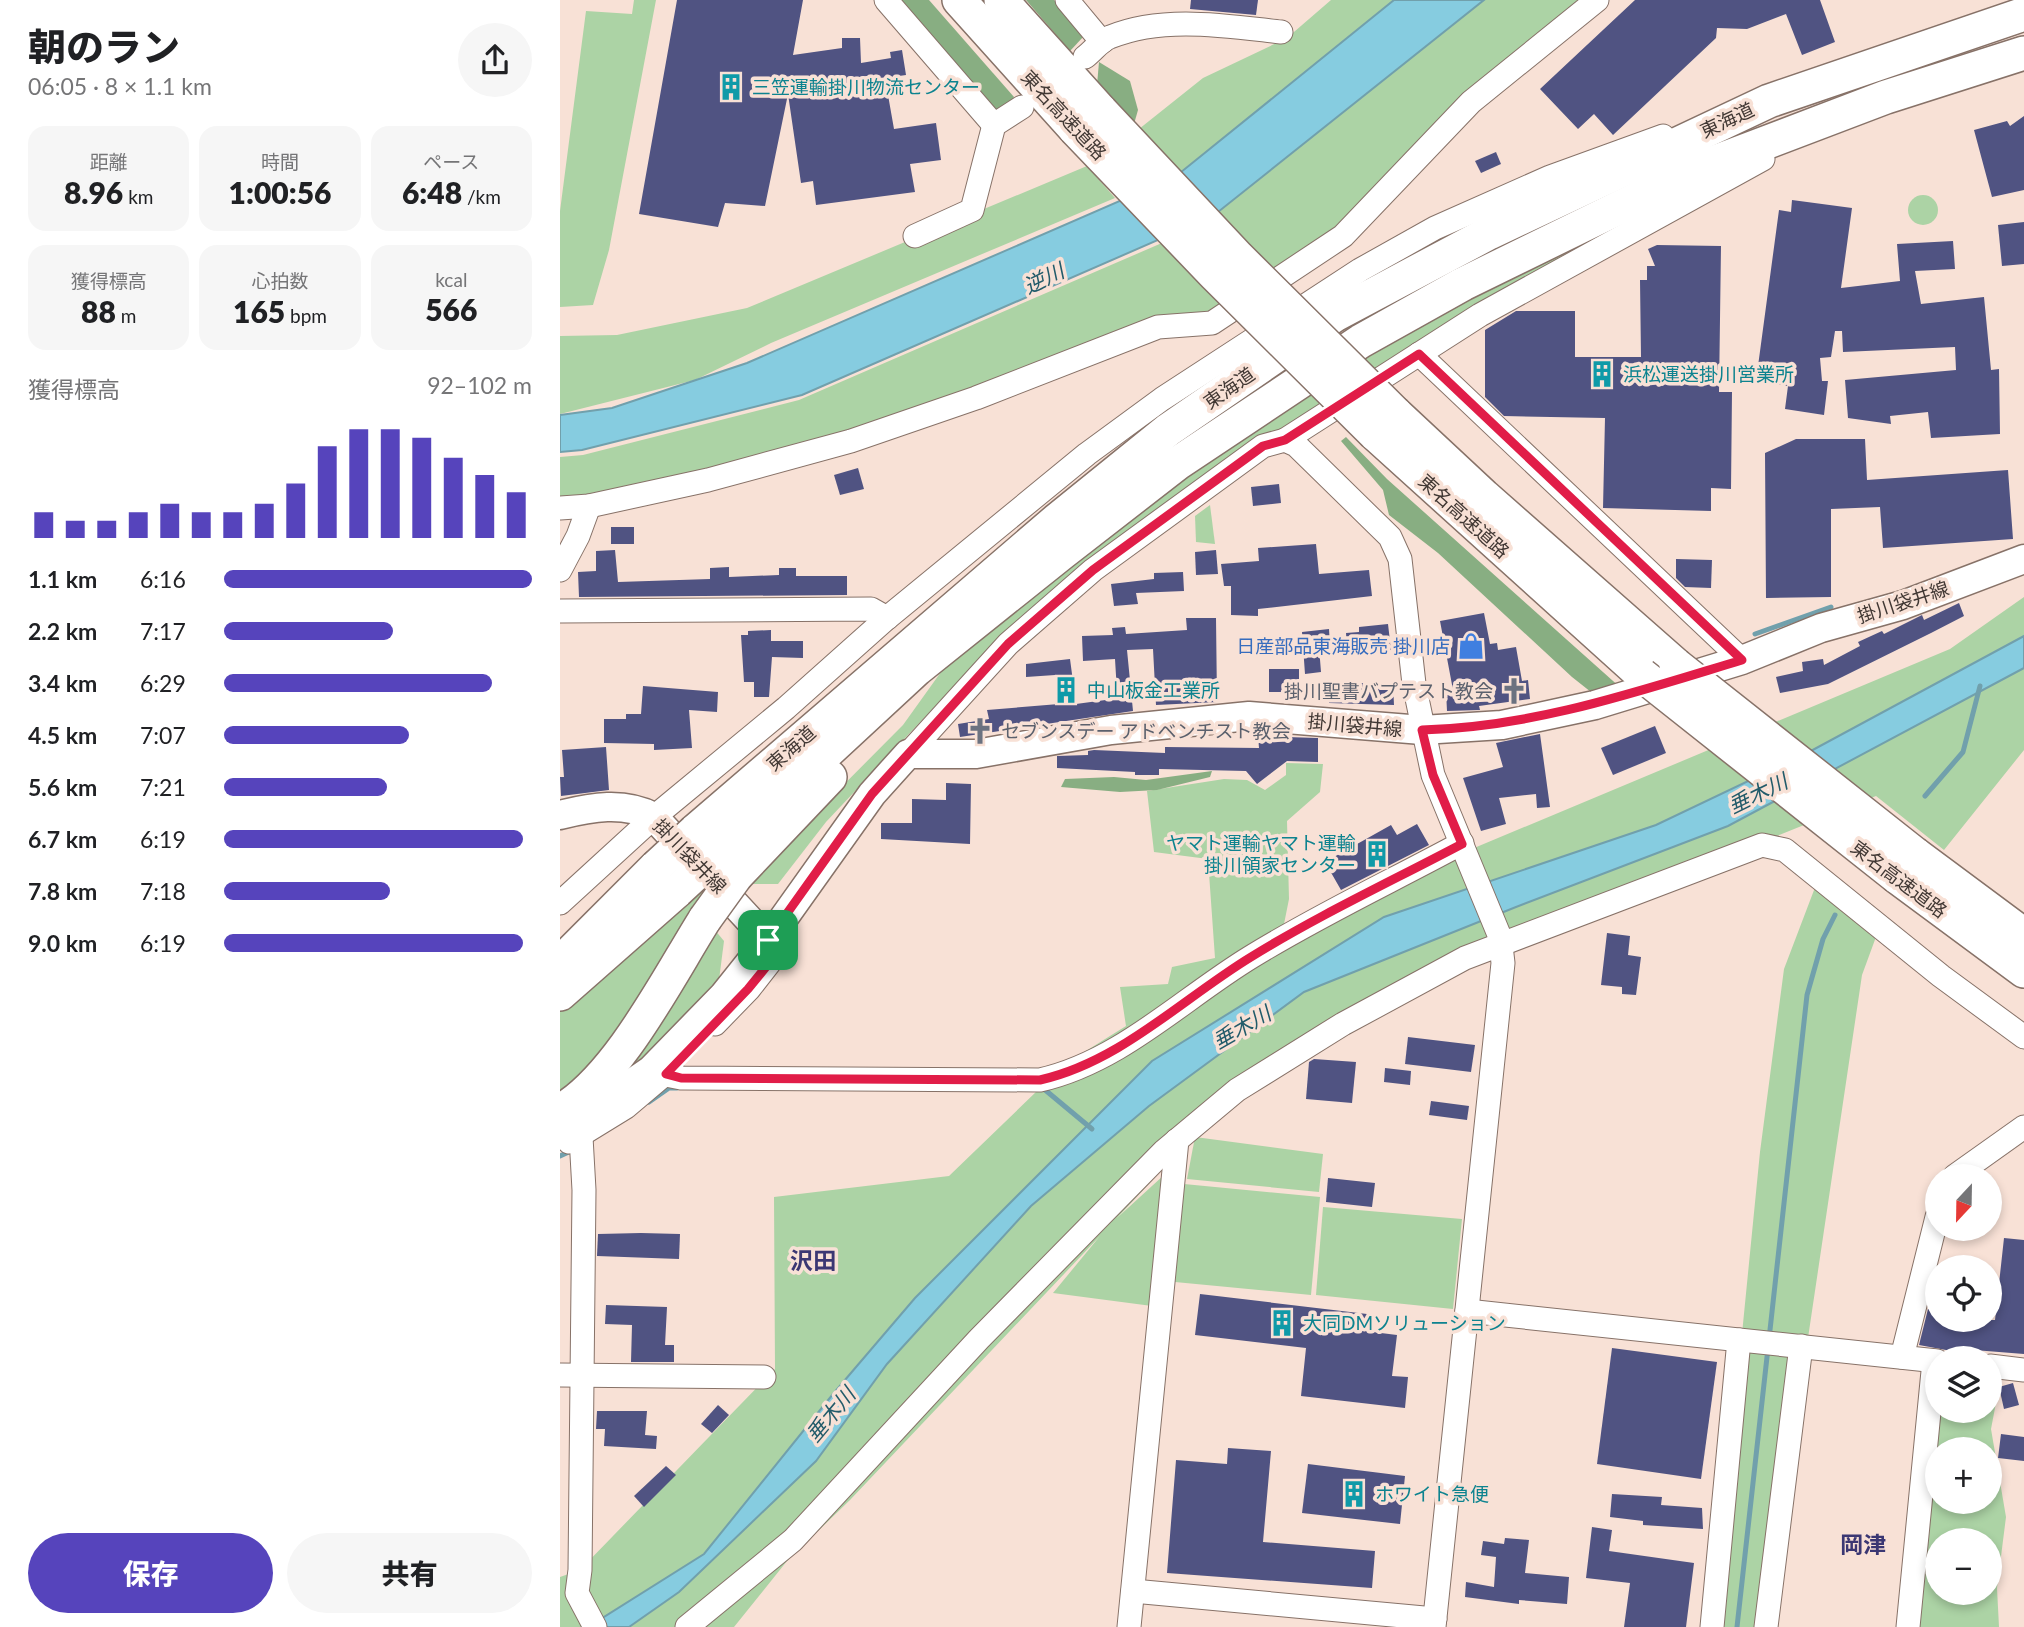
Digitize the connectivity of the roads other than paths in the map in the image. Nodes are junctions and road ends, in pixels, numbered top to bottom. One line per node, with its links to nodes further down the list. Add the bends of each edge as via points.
1 (886, 0): 13 (street)
2 (959, 0): 12 (highway, 東名高速道路)
3 (1000, 0): 12 (highway, 東名高速道路)
4 (1067, 0): 7 (street, via 1094,50 1109,37 1164,25)
5 (1597, 0): 18 (street, via 1471,102 1343,236 1212,323 1158,327 851,442)
6 (2024, 15): 10 (highway, 東海道)
7 (1282, 32)
8 (2024, 53): 30 (highway, 東海道, via 1886,97 1702,167 1464,284 1362,341 1178,464 976,622 917,669)
9 (2024, 60): 15 (street, via 1748,165 1479,315)
10 (1769, 100): 23 (street, via 1550,177 1435,228 1360,270 1211,366 1087,454); 30 (highway, 東海道, via 1489,233 1335,315 1168,430 1058,519)
11 (1022, 107): 13 (street)
12 (1088, 120): 16 (highway, 東名高速道路, bridge, via 1238,257)
13 (994, 125): 14 (street, via 972,211)
14 (915, 236)
15 (1419, 354): 17 (street); 24 (street)
16 (1385, 424): 31 (highway, 東名高速道路, bridge, via 1494,505); 31 (highway, 東名高速道路, bridge, via 1642,675)
17 (1285, 440): 25 (street, via 1296,445 1390,537 1400,559); 26 (street, via 1263,446 1093,570 1008,644)
18 (589, 506): 19 (street); 21 (street)
19 (560, 508)
20 (2024, 559): 24 (main road, 掛川袋井線)
21 (560, 570)
22 (560, 611): 23 (street, via 871,609)
23 (887, 618): 28 (street)
24 (1742, 660): 25 (main road, 掛川袋井線, via 1550,716 1502,725)
25 (1422, 730): 26 (main road, 掛川袋井線, via 1249,716 1111,730 976,754); 29 (street, via 1433,775)
26 (908, 754): 36 (main road, via 864,804)
27 (560, 815): 28 (main road, 掛川袋井線, via 616,806 640,809)
28 (654, 817): 33 (street); 36 (main road, 掛川袋井線)
29 (1465, 850): 37 (street); 43 (street, via 1250,958 1103,1057 1066,1074 1040,1080 681,1078)
30 (716, 854): 32 (highway, 東海道, bridge); 44 (highway, bridge, via 705,919 620,1051 598,1080)
31 (1906, 866): 35 (highway, 東名高速道路); 40 (highway, 東名高速道路)
32 (666, 879): 34 (highway, 東海道); 41 (highway, 東海道)
33 (560, 903)
34 (603, 922): 38 (highway); 39 (highway, 東海道)
35 (2024, 935)
36 (768, 940): 43 (street, via 774,957); 46 (main road, via 724,995 651,1070)
37 (1501, 941): 42 (street, via 1762,845 1785,850); 47 (street, via 1343,1024 1237,1090); 50 (street, via 1503,963)
38 (560, 951)
39 (560, 963)
40 (2024, 971)
41 (560, 994)
42 (2024, 1037)
43 (666, 1074): 46 (street, via 626,1107)
44 (560, 1111)
45 (2024, 1127): 48 (street)
46 (567, 1138): 57 (street, via 584,1190)
47 (1177, 1140): 60 (street); 63 (street, via 979,1339 793,1540)
48 (1972, 1164)
49 (1931, 1241): 53 (street)
50 (1467, 1311): 51 (street); 61 (street)
51 (1746, 1341): 52 (street); 65 (street)
52 (1797, 1346): 53 (street); 66 (street)
53 (1902, 1357): 54 (street)
54 (1925, 1360)
55 (2002, 1367): 56 (street)
56 (2024, 1370)
57 (571, 1375): 58 (street); 62 (street, via 580,1570 577,1593)
58 (764, 1377)
59 (1929, 1423): 67 (street)
60 (1133, 1591): 61 (street); 64 (street)
61 (1434, 1623)
62 (595, 1627)
63 (687, 1627)
64 (1129, 1627)
65 (1712, 1627)
66 (1766, 1627)
67 (1908, 1627)

